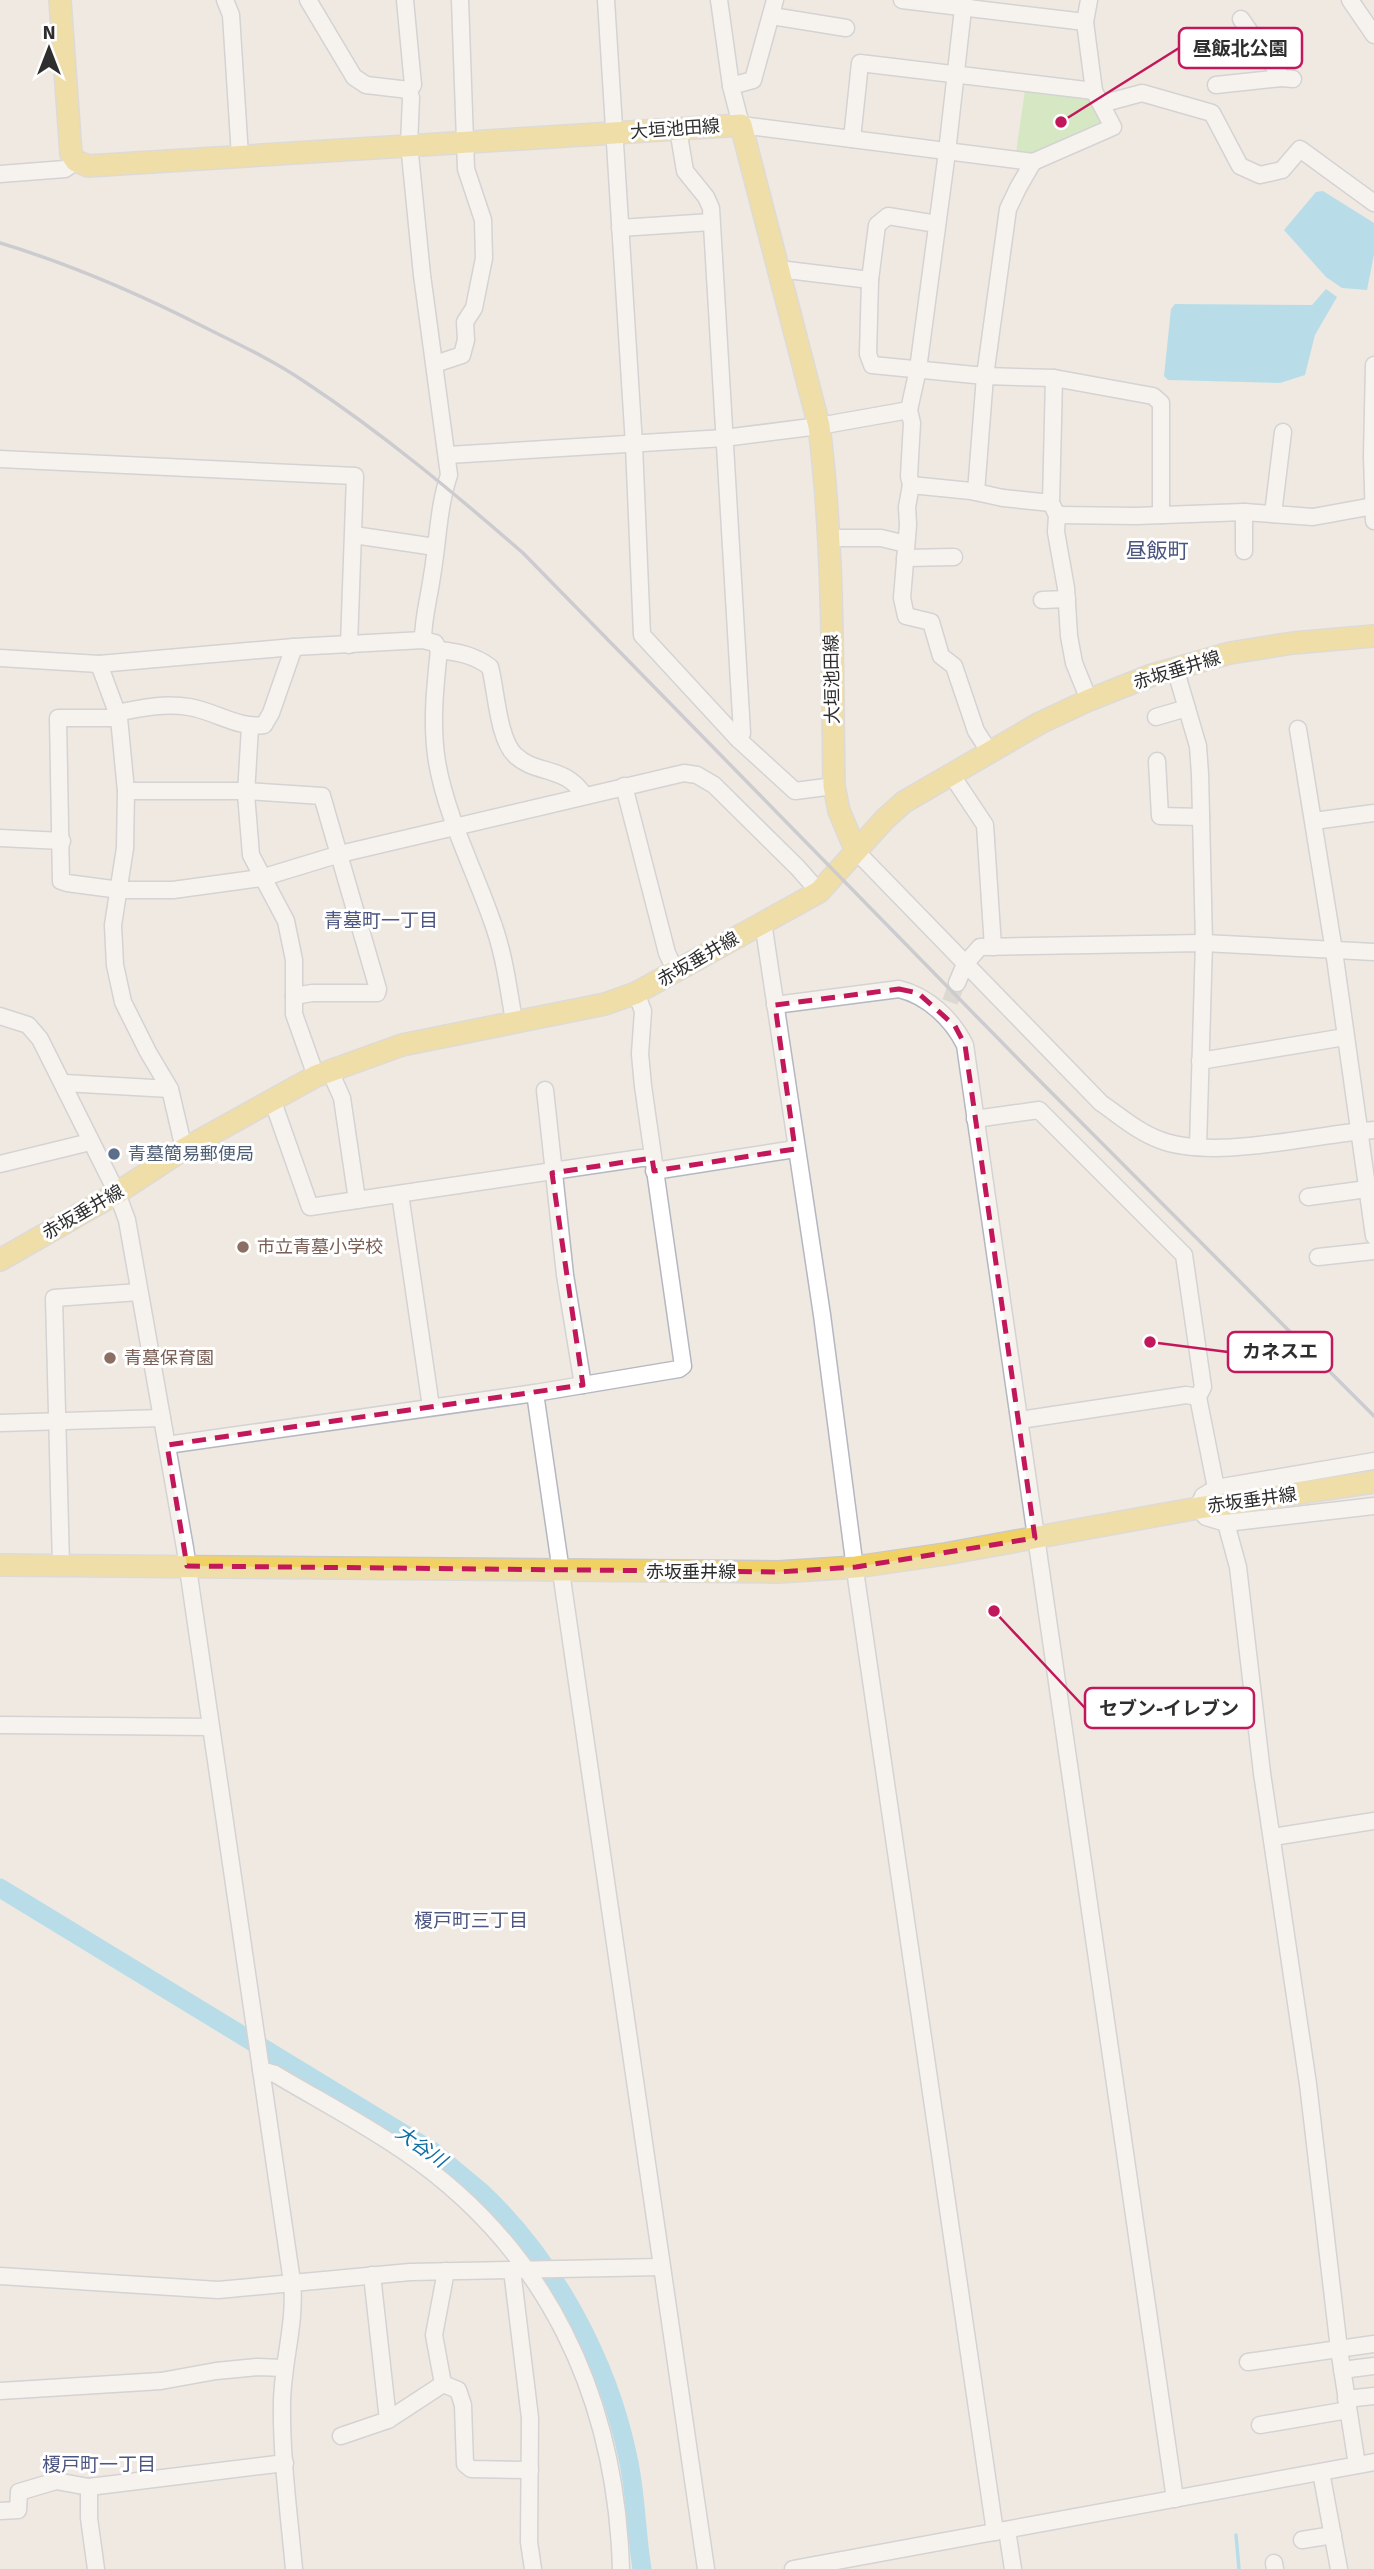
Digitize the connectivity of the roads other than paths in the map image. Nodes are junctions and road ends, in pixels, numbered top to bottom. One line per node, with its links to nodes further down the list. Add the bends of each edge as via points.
1 (60, 0): 31 (main road, via 71,154)
2 (225, 0): 30 (street, via 231,15)
3 (308, 0): 21 (street, via 354,77 366,85)
4 (405, 0): 21 (street, via 413,85)
5 (460, 0): 27 (street)
6 (606, 0): 25 (street)
7 (719, 0): 20 (street)
8 (775, 0): 13 (street)
9 (902, 0): 12 (street)
10 (1089, 0): 15 (street)
11 (1350, 0): 17 (street)
12 (964, 4): 15 (street); 18 (street)
13 (772, 16): 16 (street); 20 (street, via 753,80)
14 (1241, 19): 19 (street, via 1287,79)
15 (1085, 22): 22 (street)
16 (846, 28)
17 (1374, 35)
18 (957, 74): 22 (street); 26 (street, via 860,63); 29 (street)
19 (1216, 85)
20 (731, 86): 23 (street)
21 (409, 90): 28 (street)
22 (1097, 98): 32 (street, via 1112,127); 34 (street, via 1142,93 1212,113 1240,166 1260,174 1282,170 1300,149)
23 (741, 125): 24 (main road, 大垣池田線); 26 (street); 38 (main road, 大垣池田線)
24 (678, 129): 25 (main road, 大垣池田線); 35 (street, via 685,171 706,197)
25 (615, 133): 27 (main road, 大垣池田線); 37 (street)
26 (852, 139): 29 (street)
27 (466, 141): 28 (main road, 大垣池田線); 40 (street, via 466,169 483,220 485,258 474,308 465,322 462,355)
28 (410, 144): 30 (main road, 大垣池田線); 40 (street)
29 (947, 152): 32 (street); 36 (street)
30 (240, 156): 31 (main road, 大垣池田線, via 88,166)
31 (76, 162): 33 (street, via 65,169)
32 (1034, 162): 43 (street, via 1009,209)
33 (0, 174)
34 (1374, 203)
35 (711, 222): 37 (street); 48 (street)
36 (937, 224): 39 (street, via 888,216 877,225); 42 (street)
37 (620, 228): 49 (street)
38 (779, 269): 39 (street); 46 (main road, 大垣池田線)
39 (870, 280): 42 (street, via 868,354 872,365)
40 (435, 364): 50 (street)
41 (1374, 365): 57 (street)
42 (918, 369): 43 (street); 45 (street)
43 (985, 376): 44 (street); 53 (street)
44 (1054, 378): 54 (street); 58 (street, via 1142,393 1161,403)
45 (909, 410): 46 (street); 52 (street)
46 (818, 426): 48 (street); 60 (main road, 大垣池田線)
47 (1283, 432): 56 (street)
48 (724, 438): 49 (street); 81 (street, via 742,733)
49 (634, 445): 50 (street); 81 (street, via 642,635)
50 (448, 455): 61 (street, via 449,475)
51 (0, 459): 59 (street, via 355,476)
52 (911, 485): 53 (street); 62 (street)
53 (976, 492): 54 (street)
54 (1054, 509): 58 (street); 65 (street)
55 (1244, 512): 56 (street); 58 (street); 63 (street)
56 (1273, 514): 57 (street)
57 (1373, 514)
58 (1161, 515)
59 (354, 535): 61 (street); 69 (street)
60 (829, 538): 62 (street, via 881,538); 86 (main road, 大垣池田線)
61 (435, 547): 68 (street)
62 (906, 551): 64 (street); 82 (street, via 902,598 906,616 931,622 942,656 954,666 976,731)
63 (1244, 551)
64 (954, 557)
65 (1067, 599): 66 (street); 75 (street, via 1074,663)
66 (1042, 600)
67 (1374, 636): 74 (main road, 赤坂垂井線, via 1230,653)
68 (423, 640): 69 (street); 71 (street, via 435,643)
69 (349, 645): 70 (street)
70 (294, 647): 73 (street); 79 (street, via 271,713 264,725)
71 (439, 650): 89 (street, via 478,658 489,667 496,708 513,754 576,783); 93 (street, via 433,700 437,762)
72 (0, 658): 73 (street)
73 (99, 664): 77 (street)
74 (1175, 668): 75 (main road, 赤坂垂井線); 76 (street)
75 (1089, 700): 82 (main road, 赤坂垂井線)
76 (1187, 708): 78 (street); 91 (street, via 1198,746)
77 (118, 715): 79 (street, via 167,705 189,707); 87 (street); 95 (street, via 58,718)
78 (1156, 717)
79 (250, 727): 88 (street)
80 (1298, 729): 92 (street)
81 (738, 739): 86 (street, via 795,791)
82 (989, 751): 84 (main road, 赤坂垂井線)
83 (1157, 761): 91 (street, via 1160,816)
84 (951, 774): 96 (main road, 赤坂垂井線, via 904,802); 103 (street, via 985,825)
85 (624, 786): 89 (street); 100 (street, via 684,773 697,775 715,785); 107 (street, via 667,953)
86 (834, 786): 96 (main road, 大垣池田線)
87 (126, 791): 88 (street); 99 (street)
88 (246, 791): 97 (street, via 323,796); 98 (street, via 251,855)
89 (584, 795): 93 (street)
90 (1374, 813): 92 (street)
91 (1201, 817): 102 (street)
92 (1314, 821): 104 (street)
93 (457, 826): 97 (street); 113 (street, via 507,970)
94 (0, 838): 95 (street)
95 (62, 841): 99 (street, via 61,881)
96 (856, 851): 100 (main road, 赤坂垂井線); 106 (street)
97 (340, 854): 98 (street); 110 (street, via 377,993)
98 (261, 878): 99 (street, via 173,890); 110 (street, via 286,921 294,960)
99 (120, 890): 118 (street, via 113,925 123,1002)
100 (818, 892): 101 (main road, 赤坂垂井線)
101 (763, 922): 107 (main road, 赤坂垂井線); 111 (street)
102 (1204, 943): 103 (street); 104 (street); 115 (street)
103 (993, 947): 106 (street, via 980,947)
104 (1334, 951): 105 (street); 114 (street)
105 (1374, 952)
106 (965, 964): 108 (street); 124 (street, via 1101,1103 1160,1140)
107 (676, 972): 109 (main road, 赤坂垂井線)
108 (957, 983)
109 (636, 993): 113 (main road, 赤坂垂井線, via 605,1004); 128 (street, via 643,1011 642,1086)
110 (294, 996): 116 (street, via 294,1014)
111 (775, 1005): 121 (street, via 899,989 918,993 946,1009 965,1045); 126 (street)
112 (0, 1016): 117 (street, via 27,1026 40,1039)
113 (514, 1021): 116 (main road, 赤坂垂井線, via 402,1045)
114 (1345, 1037): 115 (street); 122 (street)
115 (1200, 1061): 124 (street)
116 (323, 1073): 120 (main road, 赤坂垂井線); 134 (street, via 342,1098)
117 (64, 1083): 118 (street); 123 (street)
118 (170, 1089): 125 (street)
119 (545, 1090): 129 (street)
120 (272, 1099): 125 (main road, 赤坂垂井線); 134 (street, via 310,1207)
121 (975, 1119): 142 (street, via 1038,1110 1184,1255 1203,1387); 145 (street)
122 (1366, 1130): 124 (street, via 1234,1147); 130 (street)
123 (90, 1142): 127 (street); 131 (street)
124 (1198, 1147)
125 (184, 1149): 131 (main road, 赤坂垂井線)
126 (795, 1149): 128 (street); 159 (street)
127 (0, 1164)
128 (653, 1164): 129 (street, via 641,1158); 140 (street, via 683,1366)
129 (552, 1172): 132 (street); 140 (street)
130 (1367, 1189): 133 (street); 135 (street)
131 (117, 1193): 138 (main road, 赤坂垂井線); 139 (street, via 127,1220)
132 (400, 1194): 134 (street); 143 (street)
133 (1308, 1197)
134 (357, 1200)
135 (1374, 1236)
136 (1374, 1251): 137 (street)
137 (1318, 1257)
138 (0, 1260)
139 (139, 1292): 144 (street); 146 (street, via 54,1298)
140 (583, 1385): 141 (street)
141 (535, 1393): 143 (street); 160 (street)
142 (1198, 1397): 145 (street, via 1186,1395); 151 (street)
143 (430, 1407): 148 (street)
144 (162, 1418): 146 (street); 148 (street)
145 (1020, 1420): 155 (street)
146 (59, 1422): 147 (street); 156 (street)
147 (0, 1423)
148 (167, 1445): 158 (street)
149 (1374, 1461): 151 (street)
150 (1374, 1482): 153 (main road, 赤坂垂井線)
151 (1216, 1488): 153 (street, via 1203,1496)
152 (1374, 1506): 154 (street)
153 (1198, 1508): 154 (street, via 1206,1517); 155 (main road, 赤坂垂井線)
154 (1226, 1523): 164 (street, via 1238,1567)
155 (1035, 1538): 159 (main road, 赤坂垂井線); 191 (street)
156 (61, 1565): 157 (main road, 赤坂垂井線); 158 (main road, 赤坂垂井線)
157 (0, 1566)
158 (187, 1566): 160 (main road, 赤坂垂井線); 162 (street)
159 (856, 1567): 160 (main road, 赤坂垂井線, via 778,1572); 193 (street)
160 (561, 1572): 166 (street)
161 (0, 1725): 162 (street)
162 (211, 1727): 165 (street)
163 (1374, 1821): 164 (street)
164 (1273, 1837): 173 (street)
165 (261, 2066): 167 (street, via 403,2150 495,2229); 171 (street)
166 (661, 2267): 167 (street); 201 (street)
167 (522, 2270): 168 (street); 188 (street); 200 (street, via 556,2316 580,2362 601,2422 613,2479)
168 (446, 2271): 170 (street); 178 (street, via 433,2335)
169 (0, 2276): 171 (street, via 218,2290)
170 (372, 2276): 171 (street); 182 (street)
171 (292, 2282): 176 (street, via 292,2330)
172 (1374, 2344): 173 (street)
173 (1339, 2349): 174 (street); 177 (street)
174 (1248, 2362)
175 (1374, 2366): 177 (street)
176 (284, 2368): 179 (street); 186 (street)
177 (1342, 2370): 181 (street)
178 (443, 2384): 182 (street); 188 (street, via 458,2390 463,2405 465,2464 471,2469)
179 (0, 2390)
180 (1374, 2396): 181 (street)
181 (1347, 2405): 183 (street); 187 (street)
182 (388, 2420): 184 (street)
183 (1261, 2425)
184 (341, 2436)
185 (1374, 2462): 187 (street)
186 (285, 2463): 190 (street); 198 (street)
187 (1357, 2465): 189 (street)
188 (530, 2470): 199 (street)
189 (1321, 2472): 191 (street); 194 (street)
190 (89, 2487): 192 (street, via 56,2481 19,2492 18,2510); 197 (street)
191 (1175, 2499): 193 (street)
192 (0, 2511)
193 (1001, 2531): 196 (street); 203 (street)
194 (1333, 2535): 195 (street); 204 (street)
195 (1302, 2540)
196 (819, 2567): 202 (street)
197 (96, 2569)
198 (294, 2569)
199 (533, 2569)
200 (621, 2569)
201 (706, 2569)
202 (793, 2569)
203 (1013, 2569)
204 (1339, 2569)

